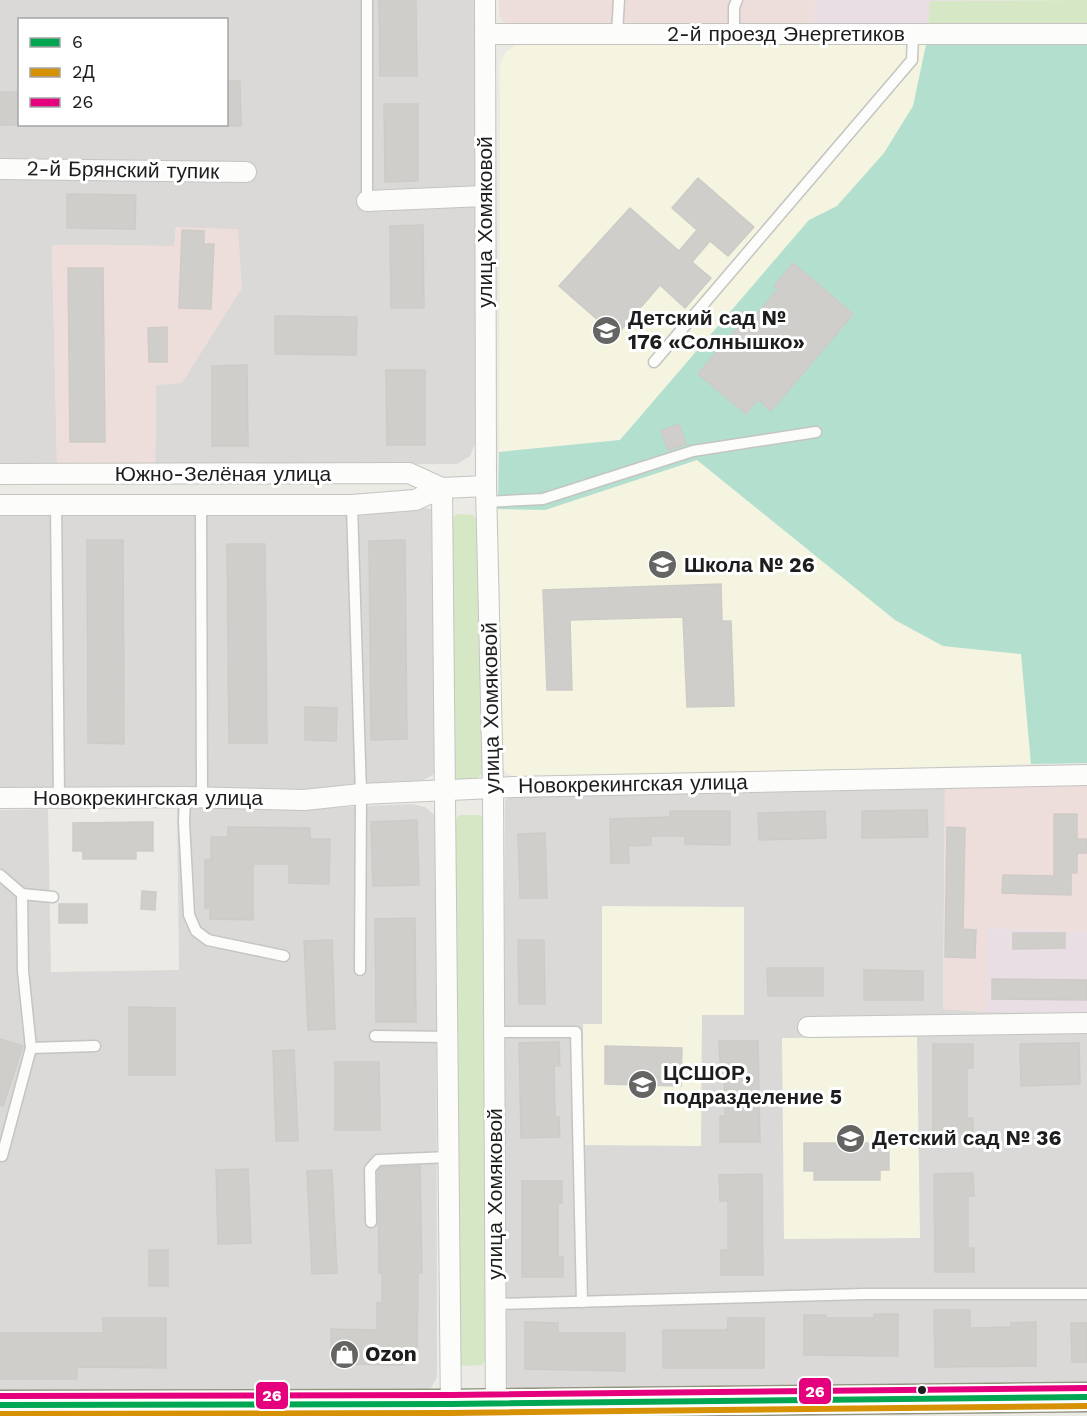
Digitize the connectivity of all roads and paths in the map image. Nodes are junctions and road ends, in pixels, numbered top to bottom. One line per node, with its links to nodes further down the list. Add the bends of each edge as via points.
1 (367, 0): 13 (lane)
2 (485, 0): 6 (street, улица Хомяковой)
3 (620, 0): 5 (lane)
4 (737, 0): 7 (lane)
5 (617, 33): 6 (street, 2-й проезд Энергетиков); 7 (street, 2-й проезд Энергетиков)
6 (485, 34): 12 (street, улица Хомяковой)
7 (734, 34): 8 (street, 2-й проезд Энергетиков)
8 (913, 34): 9 (street, 2-й проезд Энергетиков); 14 (lane, via 912,60)
9 (1087, 34)
10 (0, 169): 11 (street, 2-й Брянский тупик)
11 (246, 172)
12 (484, 196): 13 (street); 18 (street, улица Хомяковой)
13 (367, 201)
14 (654, 362)
15 (816, 432): 18 (lane, via 693,451 543,499)
16 (0, 474): 17 (street, Южно-Зелёная улица, via 408,473)
17 (442, 488): 18 (street, Южно-Зелёная улица); 21 (street, Южно-Зелёная улица, via 415,500); 25 (street)
18 (486, 494): 24 (street, улица Хомяковой)
19 (0, 504): 20 (street, Южно-Зелёная улица)
20 (56, 504): 22 (street, Южно-Зелёная улица); 29 (lane)
21 (352, 505): 22 (street, Южно-Зелёная улица); 26 (lane)
22 (201, 506): 27 (lane)
23 (1087, 775): 24 (street, Новокрекингская улица)
24 (493, 788): 25 (street, Новокрекингская улица); 37 (street, улица Хомяковой)
25 (445, 791): 26 (street, Новокрекингская улица); 39 (street)
26 (361, 794): 27 (street, Новокрекингская улица, via 304,800); 34 (lane)
27 (194, 797): 29 (street, Новокрекингская улица); 33 (lane, via 184,822 189,915 196,931 208,940)
28 (0, 798): 29 (street, Новокрекингская улица)
29 (59, 798)
30 (0, 875): 31 (lane)
31 (22, 894): 32 (lane); 41 (lane, via 23,971)
32 (53, 897)
33 (284, 956)
34 (360, 970)
35 (1087, 1023): 36 (street)
36 (808, 1027)
37 (495, 1032): 46 (lane, via 576,1032); 47 (street, улица Хомяковой)
38 (375, 1036): 39 (lane)
39 (448, 1037): 43 (street)
40 (95, 1046): 41 (lane)
41 (31, 1048): 42 (lane)
42 (2, 1156)
43 (450, 1157): 44 (lane, via 378,1160 370,1169); 50 (street)
44 (371, 1222)
45 (1087, 1294): 46 (lane, via 864,1294)
46 (582, 1302): 47 (lane)
47 (496, 1304): 51 (street, улица Хомяковой)
48 (1087, 1397): 51 (main road)
49 (0, 1405): 50 (main road)
50 (451, 1410): 51 (main road)
51 (496, 1410)

